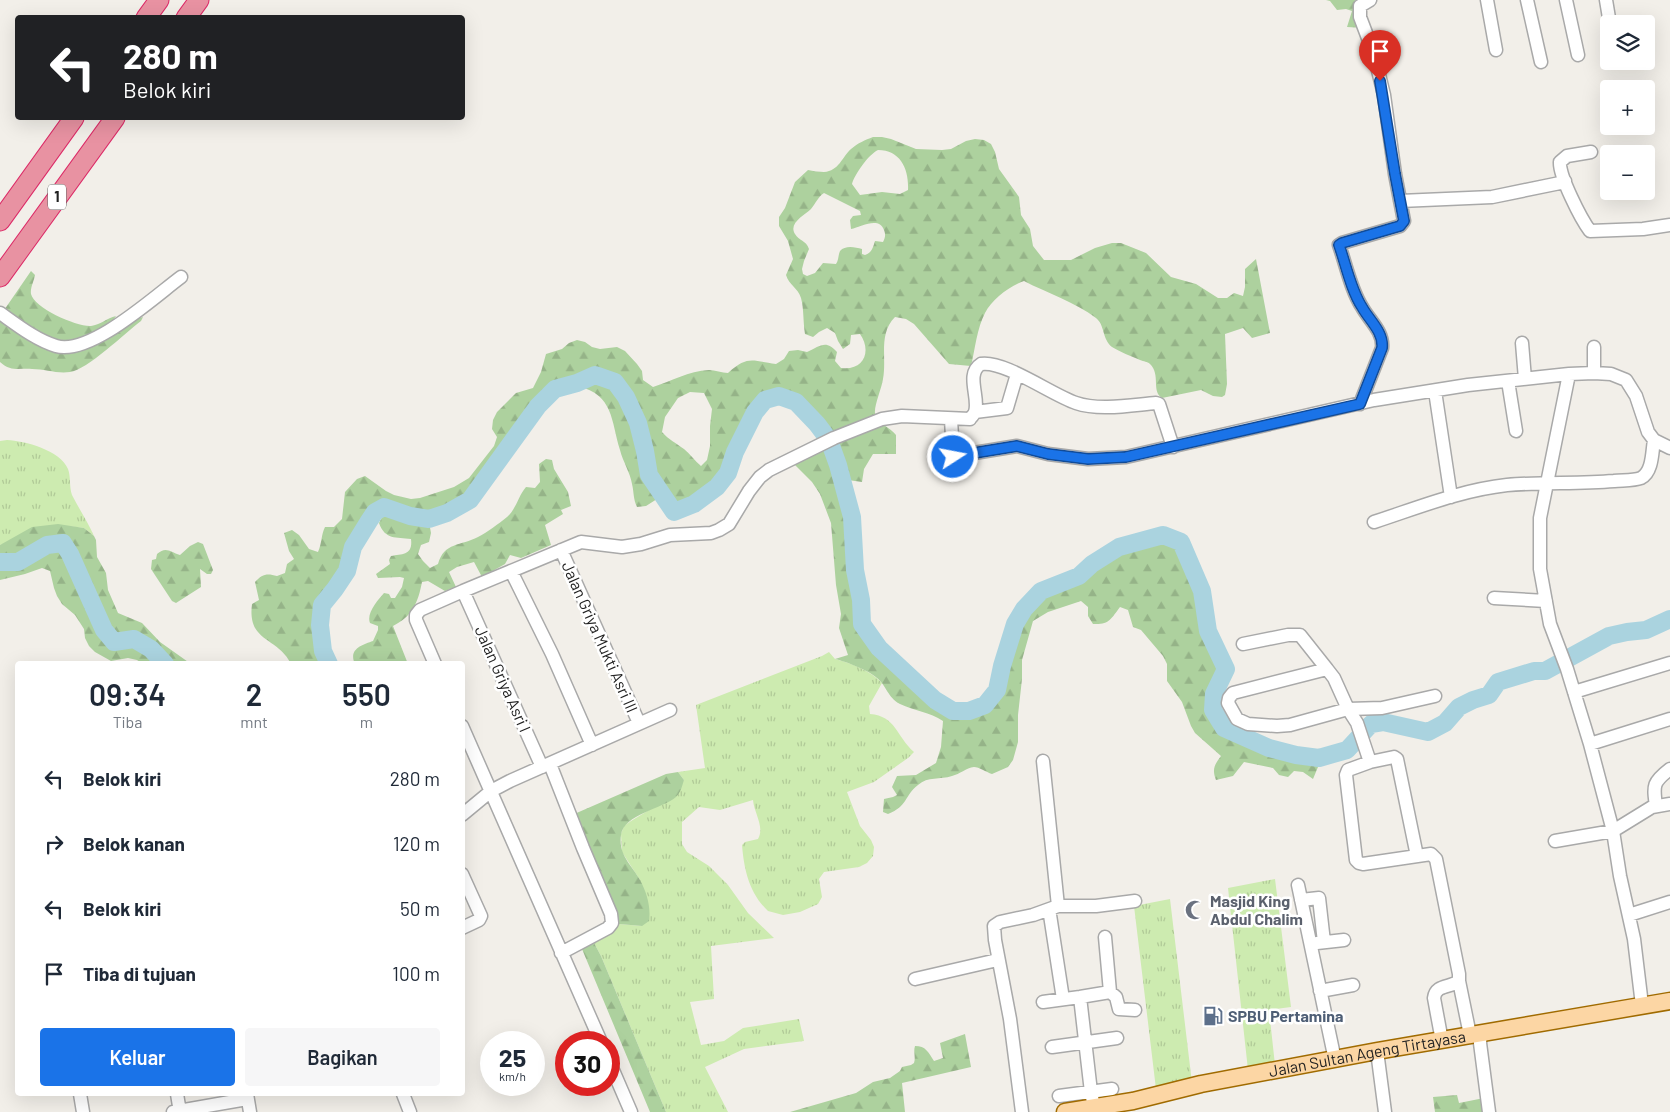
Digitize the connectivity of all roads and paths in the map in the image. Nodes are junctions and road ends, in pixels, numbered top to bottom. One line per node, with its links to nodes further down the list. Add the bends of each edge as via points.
1 (159, 0): 8 (highway)
2 (199, 0): 9 (highway)
3 (1370, 0): 18 (street, via 1359,10 1384,95)
4 (1487, 0): 11 (street)
5 (1527, 0): 13 (street)
6 (1566, 0): 12 (street)
7 (1606, 0): 10 (street)
8 (148, 15)
9 (188, 15)
10 (1608, 15)
11 (1496, 50)
12 (1578, 55)
13 (1541, 62)
14 (73, 120): 19 (highway, 1)
15 (113, 120): 21 (highway, 1)
16 (1591, 152): 17 (street, via 1561,160)
17 (1564, 181): 18 (street, via 1492,197); 20 (street, via 1590,231)
18 (1400, 201): 32 (street, via 1404,216 1400,226 1339,245 1356,296 1383,342)
19 (0, 221)
20 (1670, 225)
21 (0, 277)
22 (181, 277): 23 (street, via 116,326 76,346 58,347 39,339)
23 (0, 313)
24 (1522, 343): 29 (street)
25 (1594, 347): 26 (street)
26 (1594, 373): 28 (street); 36 (street, via 1611,374 1626,380)
27 (1017, 374): 33 (street, via 1007,408); 33 (street, via 992,364 978,365 974,374); 37 (street, via 1082,404 1159,404)
28 (1569, 374): 29 (street); 39 (street)
29 (1524, 379): 30 (street)
30 (1508, 381): 31 (street); 35 (street)
31 (1435, 390): 32 (street); 40 (street)
32 (1360, 404): 37 (street)
33 (975, 412): 34 (street, via 968,420)
34 (951, 419): 37 (street, via 954,459 1017,446 1048,454 1104,459); 42 (street, via 902,416 882,419 814,447 760,477 732,520 720,530 670,535 622,547 581,542)
35 (1516, 431)
36 (1654, 440): 38 (street); 39 (street, via 1650,466 1642,477)
37 (1173, 447)
38 (1670, 448)
39 (1546, 484): 40 (street, via 1498,486); 46 (street, via 1539,527 1540,569)
40 (1451, 497): 41 (street)
41 (1374, 522)
42 (561, 550): 43 (street); 56 (street, Jalan Griya Mukti Asri III)
43 (511, 571): 44 (street); 59 (street)
44 (463, 591): 48 (street, via 420,610 416,615); 62 (street, Jalan Griya Asri I)
45 (1494, 598): 46 (street)
46 (1546, 602): 51 (street, via 1550,624)
47 (1243, 644): 50 (street, via 1298,634)
48 (434, 661)
49 (1670, 663): 51 (street)
50 (1327, 669): 53 (street); 53 (street, via 1233,693 1229,698 1229,709 1237,719 1248,724 1277,726)
51 (1574, 692): 58 (street)
52 (1435, 696): 53 (street, via 1382,708)
53 (1348, 709): 60 (street, via 1357,723)
54 (670, 710): 56 (street)
55 (1670, 718): 58 (street)
56 (639, 723): 59 (street)
57 (465, 733): 64 (street)
58 (1590, 744): 68 (street)
59 (592, 745): 62 (street)
60 (1368, 759): 70 (street, via 1394,757 1399,762); 70 (street, via 1348,770 1346,775 1356,860 1363,864)
61 (1043, 761): 76 (street)
62 (546, 765): 64 (street); 83 (street, Jalan Griya Asri I, via 611,914 612,923)
63 (1670, 769): 66 (street, via 1655,784)
64 (491, 791): 67 (street); 83 (street)
65 (1670, 804): 66 (street)
66 (1656, 806): 68 (street)
67 (465, 813)
68 (1612, 832): 69 (street); 77 (street)
69 (1554, 841)
70 (1417, 856): 86 (street, via 1431,854 1436,859)
71 (465, 881): 78 (street, via 481,917)
72 (1298, 885): 73 (street)
73 (1301, 900): 81 (street, via 1320,898); 82 (street)
74 (1135, 901): 76 (street)
75 (1670, 902): 77 (street)
76 (1054, 910): 84 (street, via 995,925); 91 (street)
77 (1629, 914): 94 (street)
78 (465, 927)
79 (1105, 937): 89 (street)
80 (1344, 940): 81 (street)
81 (1324, 942): 82 (street)
82 (1310, 944): 88 (street)
83 (561, 954): 96 (street)
84 (999, 961): 85 (street); 118 (street)
85 (915, 979)
86 (1459, 981): 98 (street, via 1439,988 1435,993); 99 (street)
87 (1352, 985): 88 (street)
88 (1320, 991): 102 (street)
89 (1110, 992): 90 (street); 95 (street, via 1116,997 1119,1009)
90 (1080, 998): 91 (street); 100 (street)
91 (1063, 999): 93 (street)
92 (1670, 1001): 94 (main road, Jalan Sultan Ageng Tirtayasa)
93 (1043, 1002)
94 (1642, 1005): 99 (main road, Jalan Sultan Ageng Tirtayasa)
95 (1135, 1010)
96 (596, 1031)
97 (1117, 1038): 100 (street)
98 (1442, 1040): 99 (main road, Jalan Sultan Ageng Tirtayasa); 103 (main road, Jalan Sultan Ageng Tirtayasa)
99 (1478, 1041): 121 (street)
100 (1085, 1042): 101 (street); 111 (street)
101 (1052, 1047)
102 (1335, 1060): 103 (main road, Jalan Sultan Ageng Tirtayasa); 112 (main road, Jalan Sultan Ageng Tirtayasa, via 1201,1084)
103 (1379, 1060): 120 (street)
104 (620, 1086): 117 (street)
105 (1112, 1089): 111 (street)
106 (80, 1096): 113 (street)
107 (176, 1096): 114 (street)
108 (247, 1096): 114 (street); 115 (street)
109 (404, 1096): 116 (street)
110 (1059, 1096): 111 (street)
111 (1094, 1105): 112 (main road, Jalan Sultan Ageng Tirtayasa); 119 (main road, Jalan Sultan Ageng Tirtayasa)
112 (1133, 1106)
113 (83, 1112)
114 (177, 1112)
115 (250, 1112)
116 (410, 1112)
117 (631, 1112)
118 (1022, 1112)
119 (1065, 1112)
120 (1385, 1112)
121 (1489, 1112)

